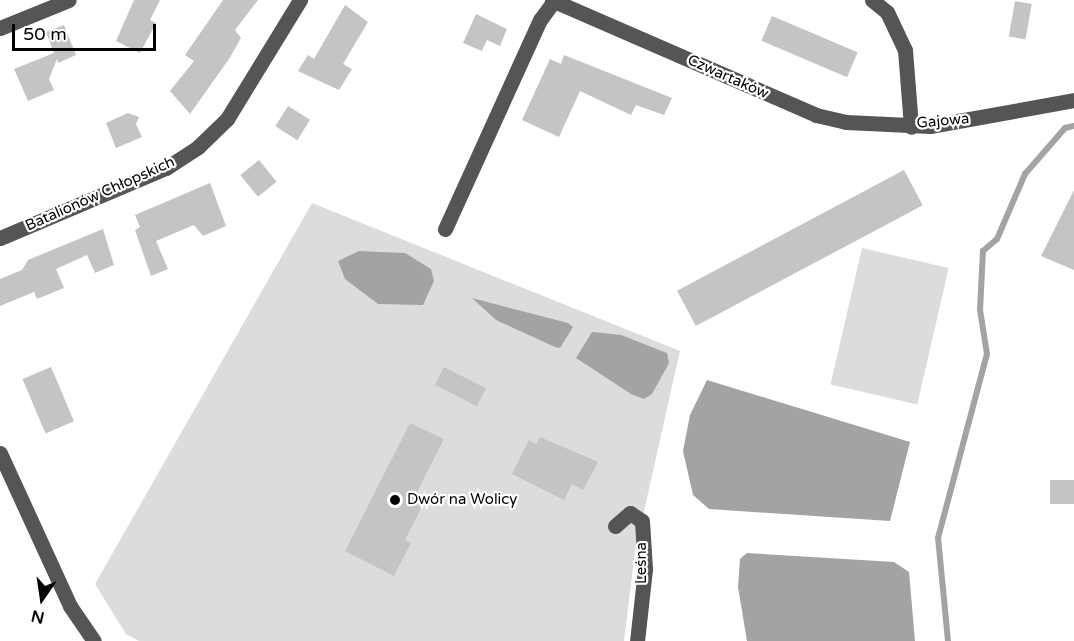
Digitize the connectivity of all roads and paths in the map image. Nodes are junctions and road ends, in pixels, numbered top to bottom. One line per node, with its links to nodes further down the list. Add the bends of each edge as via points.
1 (69, 0): 5 (street)
2 (300, 0): 9 (street, Batalionów Chłopskich, via 226,119 198,147 166,168)
3 (872, 0): 7 (street, Gajowa, via 887,12 905,50)
4 (553, 1): 7 (street, Czwartaków, via 816,115 873,126); 8 (street, via 540,20)
5 (0, 28)
6 (1074, 100): 7 (street, Gajowa)
7 (911, 127)
8 (445, 229)
9 (0, 238)
10 (0, 453): 12 (street, via 70,606)
11 (615, 526): 13 (street, Leśna, via 630,513 642,521 645,569)
12 (94, 641)
13 (637, 641)

